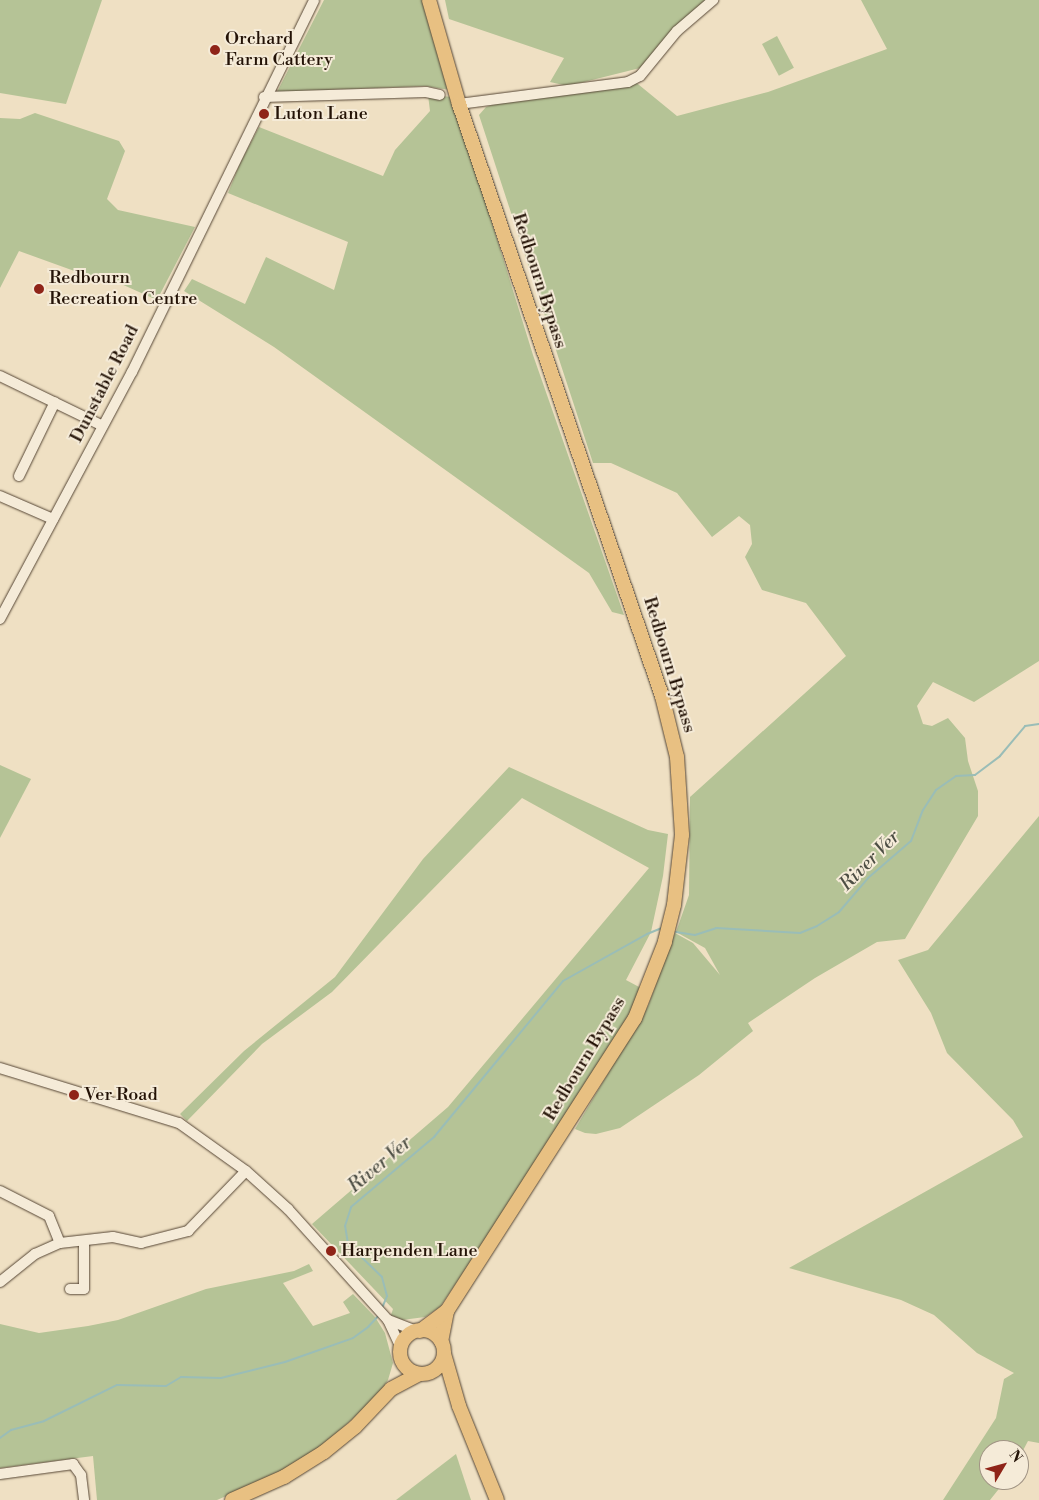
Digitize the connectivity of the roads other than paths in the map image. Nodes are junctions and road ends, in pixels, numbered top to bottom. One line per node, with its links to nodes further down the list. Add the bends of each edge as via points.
1 (314, 0): 5 (street, Dunstable Road)
2 (429, 0): 6 (main road, Redbourn Bypass)
3 (713, 0): 6 (street, via 677,31 640,76 628,82)
4 (440, 95): 5 (street, via 426,92)
5 (264, 97): 9 (street, Dunstable Road)
6 (459, 104): 22 (main road, Redbourn Bypass, via 662,696 677,757 682,835 677,888 666,942 634,1018)
7 (0, 376): 8 (street)
8 (55, 402): 9 (street); 10 (street)
9 (103, 426): 12 (street, Dunstable Road)
10 (19, 476)
11 (0, 496): 12 (street)
12 (53, 520): 13 (street, Dunstable Road)
13 (4, 602): 14 (street, Dunstable Road)
14 (0, 619)
15 (0, 1068): 16 (street, via 178,1123)
16 (246, 1171): 18 (street, via 188,1231 142,1242 113,1237); 23 (street, via 288,1209)
17 (0, 1191): 19 (street, via 49,1216)
18 (84, 1241): 19 (street); 21 (street, via 84,1289)
19 (60, 1243): 20 (street, via 35,1254)
20 (0, 1282)
21 (70, 1290)
22 (447, 1311): 24 (main road, Redbourn Bypass); 25 (main road, Redbourn Bypass)
23 (385, 1317): 24 (street); 26 (street)
24 (419, 1331): 25 (main road, via 434,1334); 26 (main road, via 405,1339)
25 (442, 1347): 27 (main road, via 440,1365); 29 (main road)
26 (402, 1354): 27 (main road, via 409,1369); 28 (main road)
27 (424, 1373): 28 (main road); 29 (main road)
28 (391, 1389): 32 (main road, via 355,1427 324,1452 284,1477)
29 (455, 1394): 33 (main road)
30 (0, 1474): 31 (street, via 73,1464 81,1475)
31 (84, 1500)
32 (232, 1500)
33 (497, 1500)

